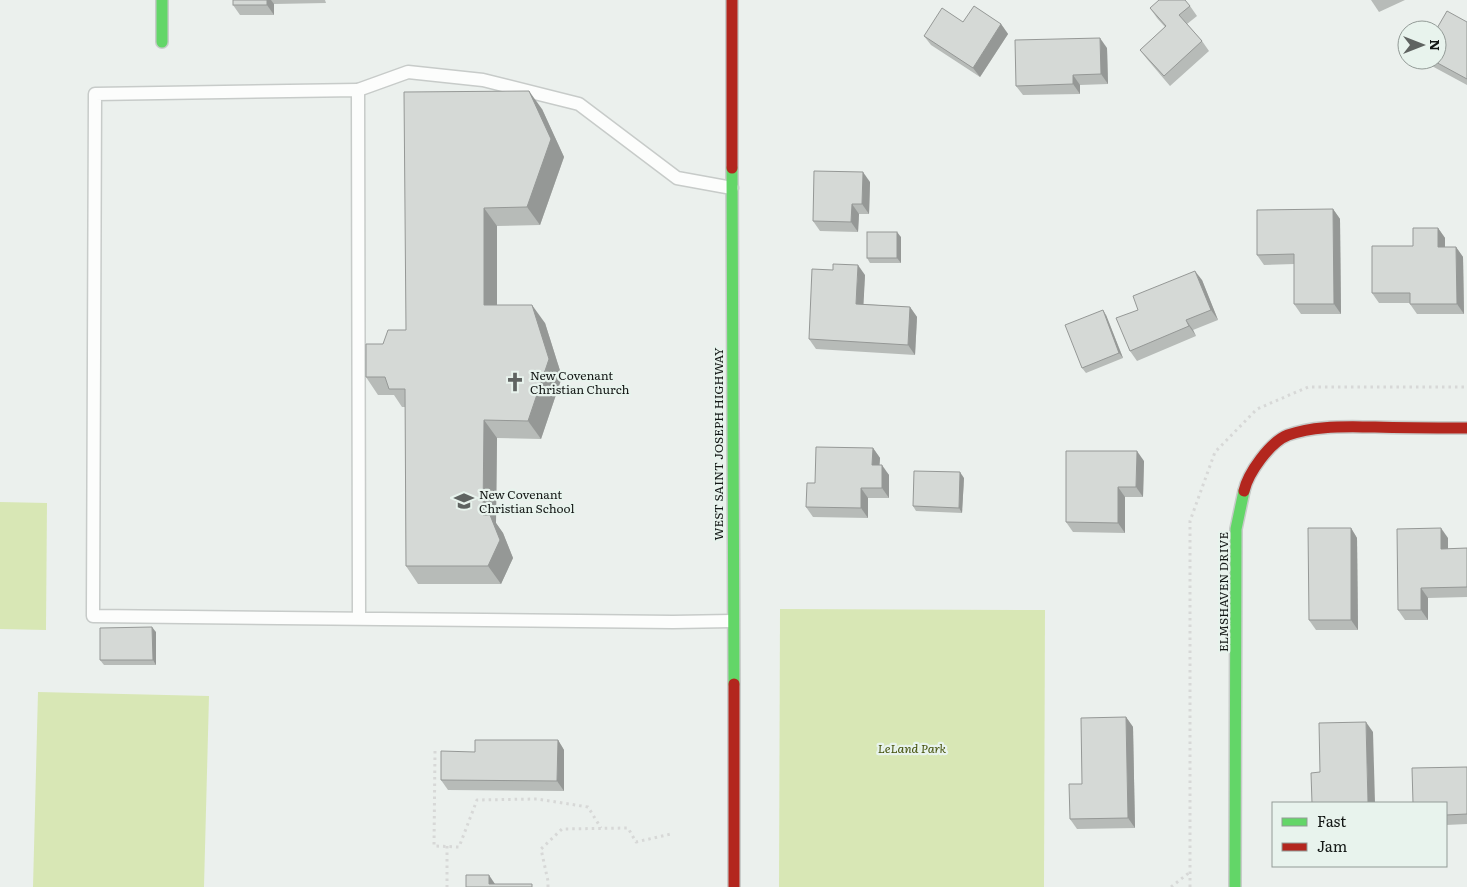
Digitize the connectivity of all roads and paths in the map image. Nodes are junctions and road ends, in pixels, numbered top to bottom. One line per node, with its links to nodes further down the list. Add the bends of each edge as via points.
1 (162, 0): 3 (street)
2 (732, 0): 5 (street, WEST SAINT JOSEPH HIGHWAY)
3 (162, 42)
4 (358, 90): 5 (lane, via 408,72 483,80 579,104 677,178); 7 (lane); 7 (lane, via 95,94 93,616)
5 (732, 188): 8 (street, WEST SAINT JOSEPH HIGHWAY)
6 (1467, 428): 18 (street, ELMSHAVEN DRIVE, via 1311,429 1286,436 1266,452 1246,482 1236,529)
7 (360, 618): 8 (lane)
8 (732, 621): 16 (street, WEST SAINT JOSEPH HIGHWAY)
9 (435, 751): 12 (path, via 434,846)
10 (601, 828): 11 (path, via 628,828 636,842); 12 (path, via 588,807 537,799 477,800 459,847); 15 (path, via 562,829 541,849)
11 (671, 834)
12 (447, 846): 14 (path)
13 (1190, 872): 17 (path)
14 (447, 887)
15 (548, 887)
16 (734, 887)
17 (1171, 887)
18 (1235, 887)

